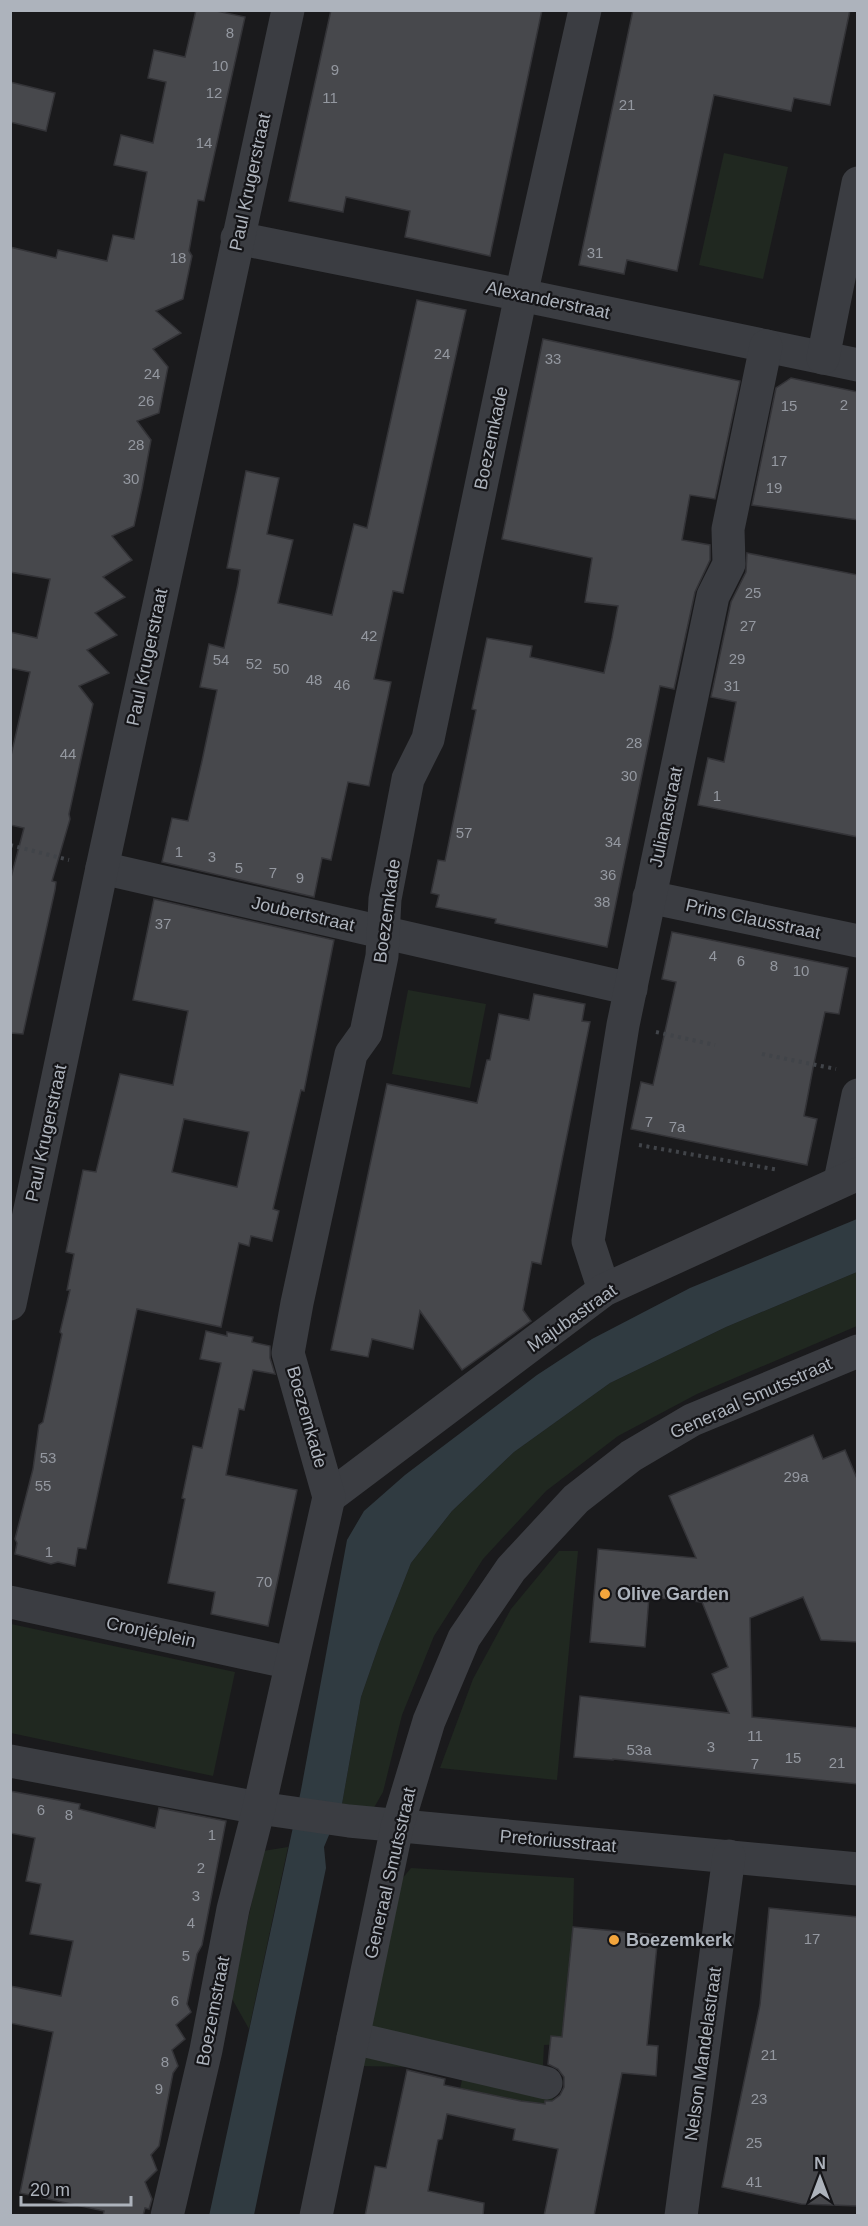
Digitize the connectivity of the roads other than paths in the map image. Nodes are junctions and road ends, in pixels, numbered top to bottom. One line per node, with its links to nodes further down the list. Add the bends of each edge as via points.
1 (288, 10): 4 (street, Paul Krugerstraat)
2 (585, 10): 5 (street, Boezemkade)
3 (858, 183): 7 (street)
4 (237, 238): 5 (street, Alexanderstraat); 9 (street, Paul Krugerstraat)
5 (522, 295): 6 (street, Alexanderstraat); 11 (street, Boezemkade, via 428,739 408,779 385,899)
6 (766, 346): 7 (street, Alexanderstraat); 10 (street, Julianastraat, via 728,530 729,564 712,596)
7 (823, 358): 8 (street, Alexanderstraat)
8 (858, 365)
9 (102, 868): 11 (street, Joubertstraat); 17 (street, Paul Krugerstraat)
10 (649, 897): 12 (street, Prins Clausstraat); 13 (street, Julianastraat)
11 (384, 932): 13 (street, Joubertstraat); 19 (street, Boezemkade, via 366,1033 351,1054 288,1353)
12 (858, 941)
13 (631, 989): 16 (street, Julianastraat, via 588,1241)
14 (852, 1083): 15 (street)
15 (849, 1178): 16 (street, Majubastraat)
16 (604, 1290): 19 (street, Majubastraat)
17 (10, 1304)
18 (858, 1351): 24 (street, Generaal Smutsstraat, via 692,1420 631,1456 576,1499 511,1569 464,1638 429,1721)
19 (329, 1497): 21 (street, Boezemkade)
20 (10, 1602): 21 (street, Cronjéplein)
21 (291, 1663): 23 (street, Boezemkade)
22 (10, 1761): 23 (street)
23 (270, 1809): 24 (street, Pretoriusstraat); 29 (street, Boezemstraat, via 233,1909 206,2050)
24 (397, 1827): 25 (street, Pretoriusstraat); 27 (street, Generaal Smutsstraat)
25 (729, 1856): 26 (street, Pretoriusstraat); 31 (street, Nelson Mandelastraat)
26 (858, 1869)
27 (353, 2038): 28 (street); 30 (street, Generaal Smutsstraat)
28 (546, 2083)
29 (167, 2216)
30 (316, 2216)
31 (681, 2216)

